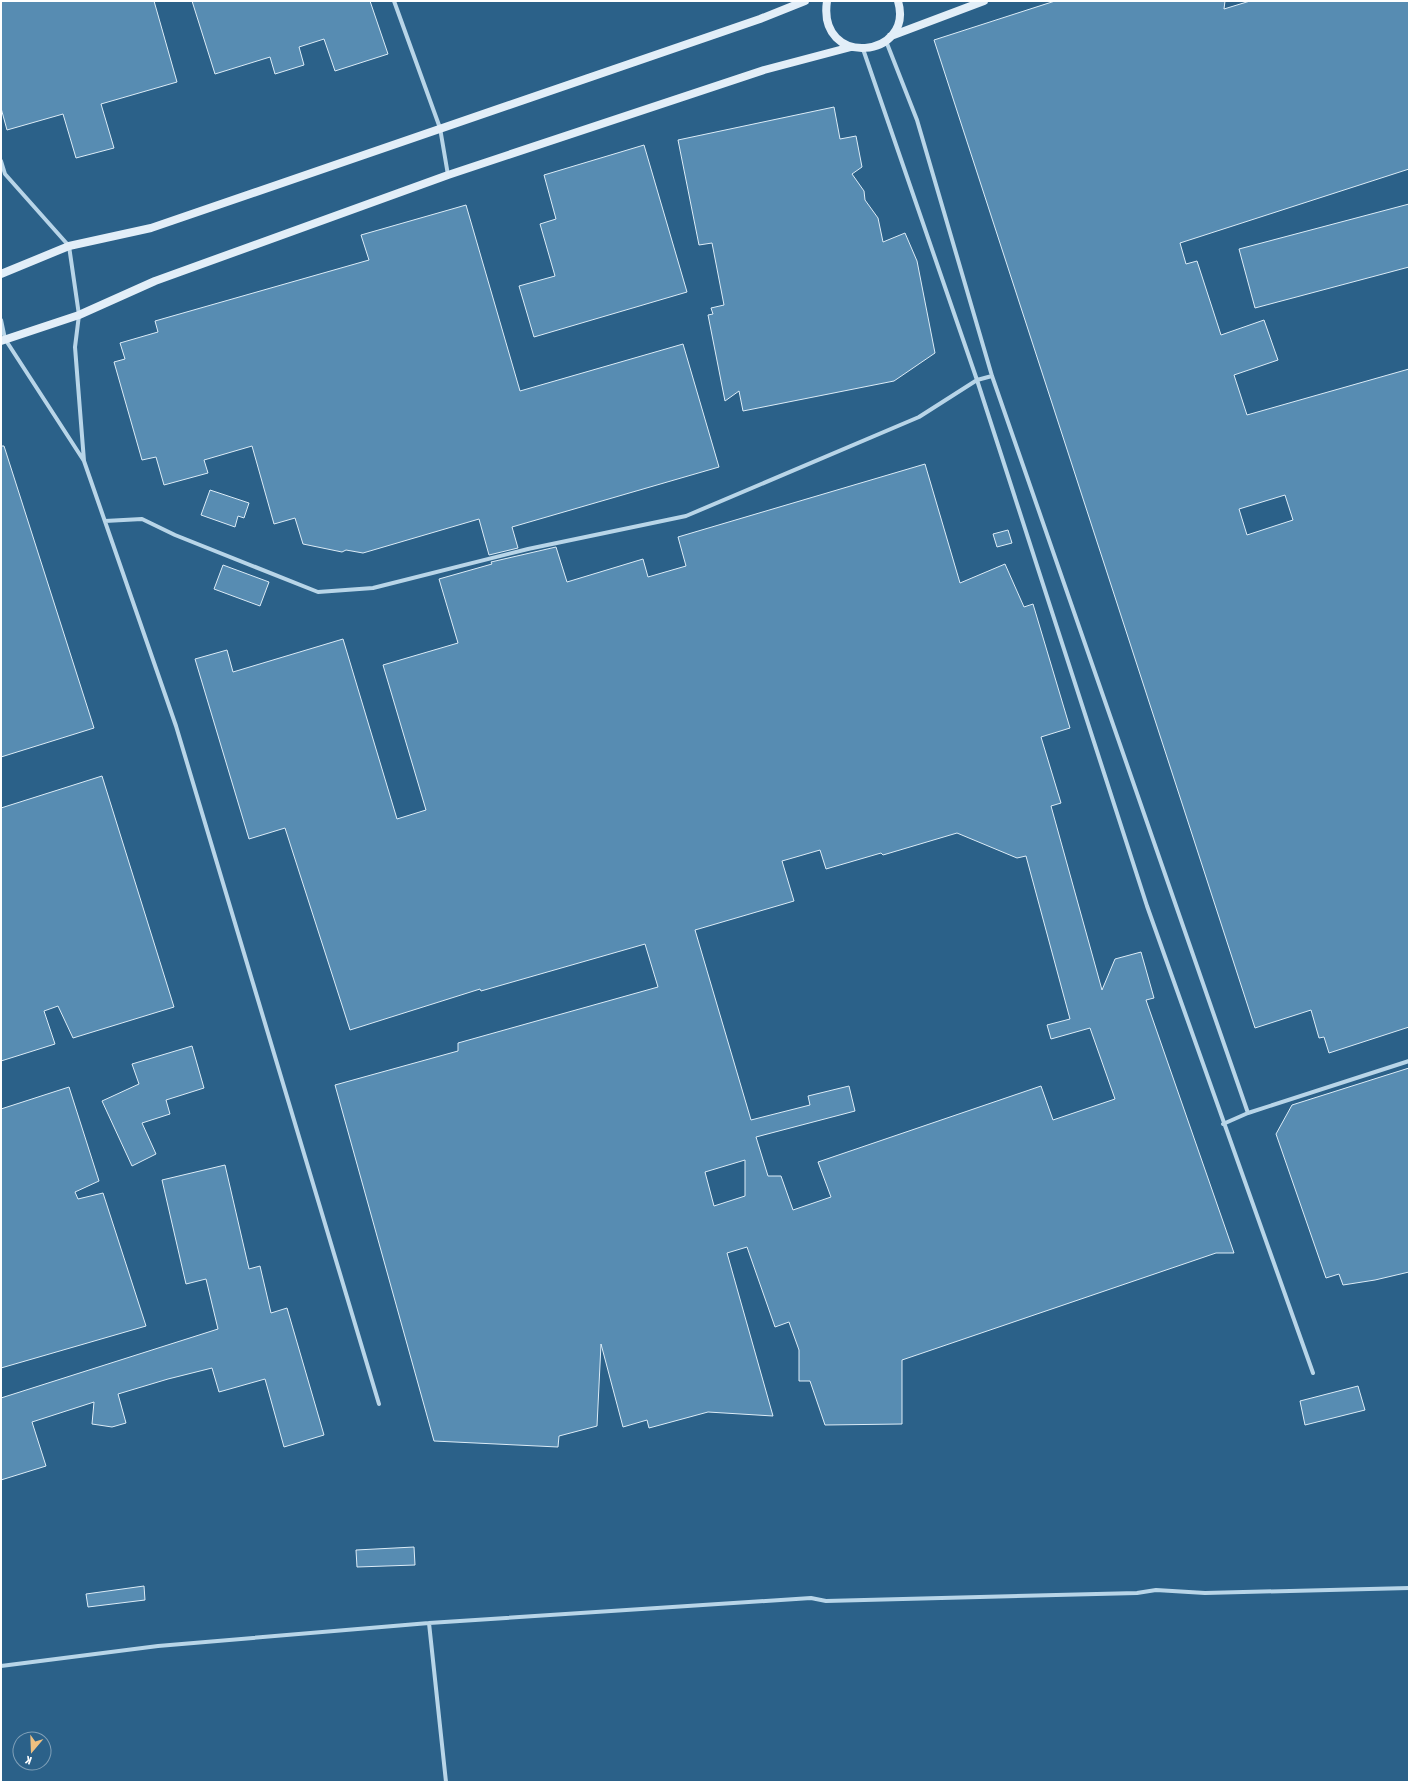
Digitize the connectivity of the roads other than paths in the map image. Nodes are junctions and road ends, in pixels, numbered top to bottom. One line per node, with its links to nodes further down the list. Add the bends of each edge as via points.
1 (394, 1): 9 (street)
2 (805, 1): 9 (street, via 760,19)
3 (827, 1): 7 (street, via 825,12 832,34 840,42)
4 (898, 1): 6 (street, via 900,14)
5 (984, 1): 6 (street)
6 (889, 38): 8 (street, via 875,47); 17 (street, via 917,120)
7 (851, 47): 8 (street); 11 (street, via 764,70)
8 (864, 49): 18 (street)
9 (440, 128): 11 (street); 12 (street, via 151,228)
10 (1, 161): 12 (street, via 6,174)
11 (448, 175): 14 (street, via 155,281)
12 (69, 246): 13 (street); 14 (street)
13 (1, 274)
14 (79, 315): 16 (street); 19 (street, via 75,347)
15 (1, 320): 16 (street)
16 (3, 340): 19 (street)
17 (992, 376): 18 (street); 22 (street)
18 (977, 380): 20 (street, via 919,416 686,516 528,549 373,588 318,592 175,536 142,519); 23 (street, via 1147,906)
19 (84, 461): 20 (street)
20 (105, 521): 25 (street, via 176,726)
21 (1409, 1061): 22 (street)
22 (1248, 1113): 23 (street)
23 (1223, 1124): 24 (street)
24 (1313, 1373)
25 (379, 1404)
26 (1409, 1588): 27 (street, via 1204,1592 1156,1590 1137,1593 826,1601 810,1598)
27 (429, 1623): 28 (street, via 158,1646); 29 (street)
28 (1, 1666)
29 (446, 1782)

